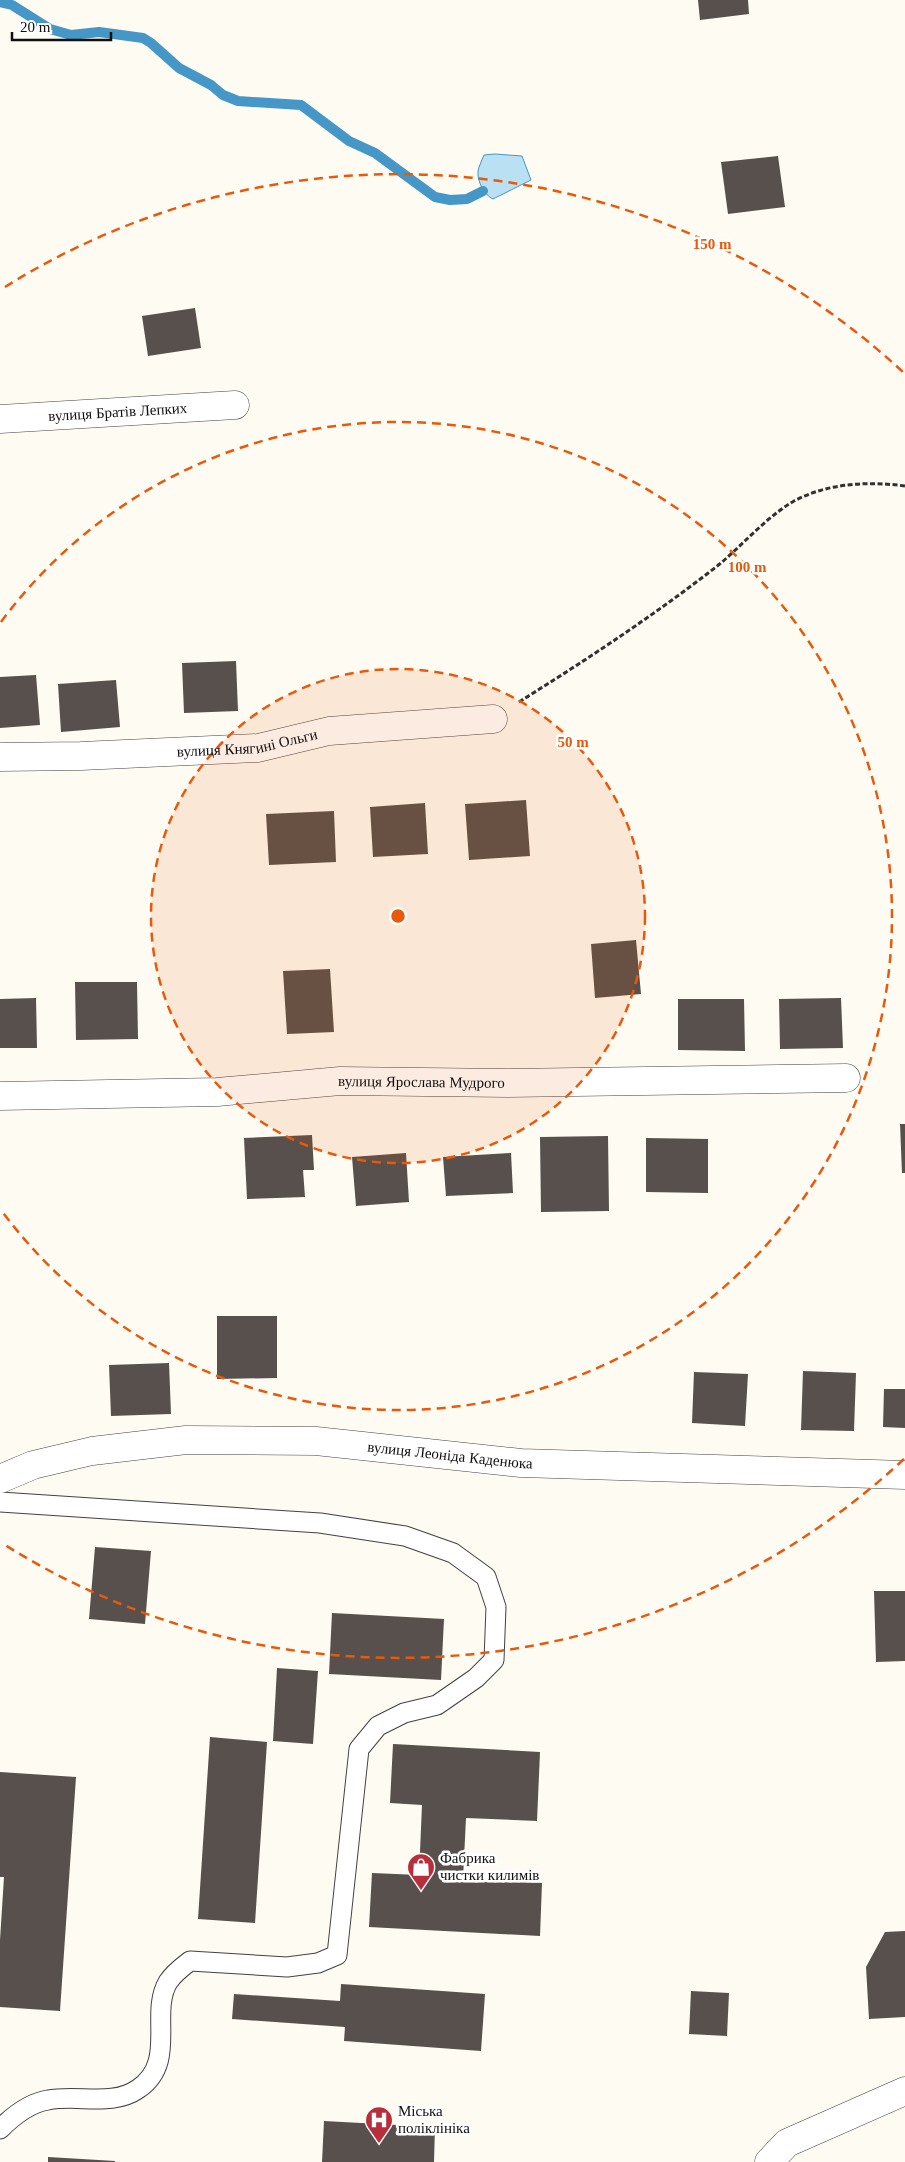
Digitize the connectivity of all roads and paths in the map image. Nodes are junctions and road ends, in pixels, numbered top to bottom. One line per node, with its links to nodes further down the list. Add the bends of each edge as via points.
1 (235, 405): 2 (street, вулиця Братів Лепких)
2 (0, 419)
3 (905, 486): 4 (path, via 853,483 818,491 794,501 716,566 590,658)
4 (493, 718): 5 (street, вулиця Княгині Ольги, via 329,732 258,748)
5 (0, 757)
6 (846, 1078): 7 (street, вулиця Ярослава Мудрого, via 508,1083 340,1081 217,1092)
7 (0, 1096)
8 (905, 1476): 9 (street, вулиця Леоніда Каденюка, via 520,1462 316,1441 186,1440 92,1452 33,1465)
9 (0, 1479)
10 (0, 1502): 12 (lane, via 320,1522 405,1536 453,1553 486,1577 496,1606 494,1660 476,1678 437,1705 404,1712 378,1726 359,1749 337,1955 318,1963 287,1967 190,1961 167,1983 160,2058 152,2075 138,2089 120,2097 49,2100 30,2106)
11 (905, 2091): 13 (street, via 787,2143)
12 (0, 2129)
13 (769, 2162)

